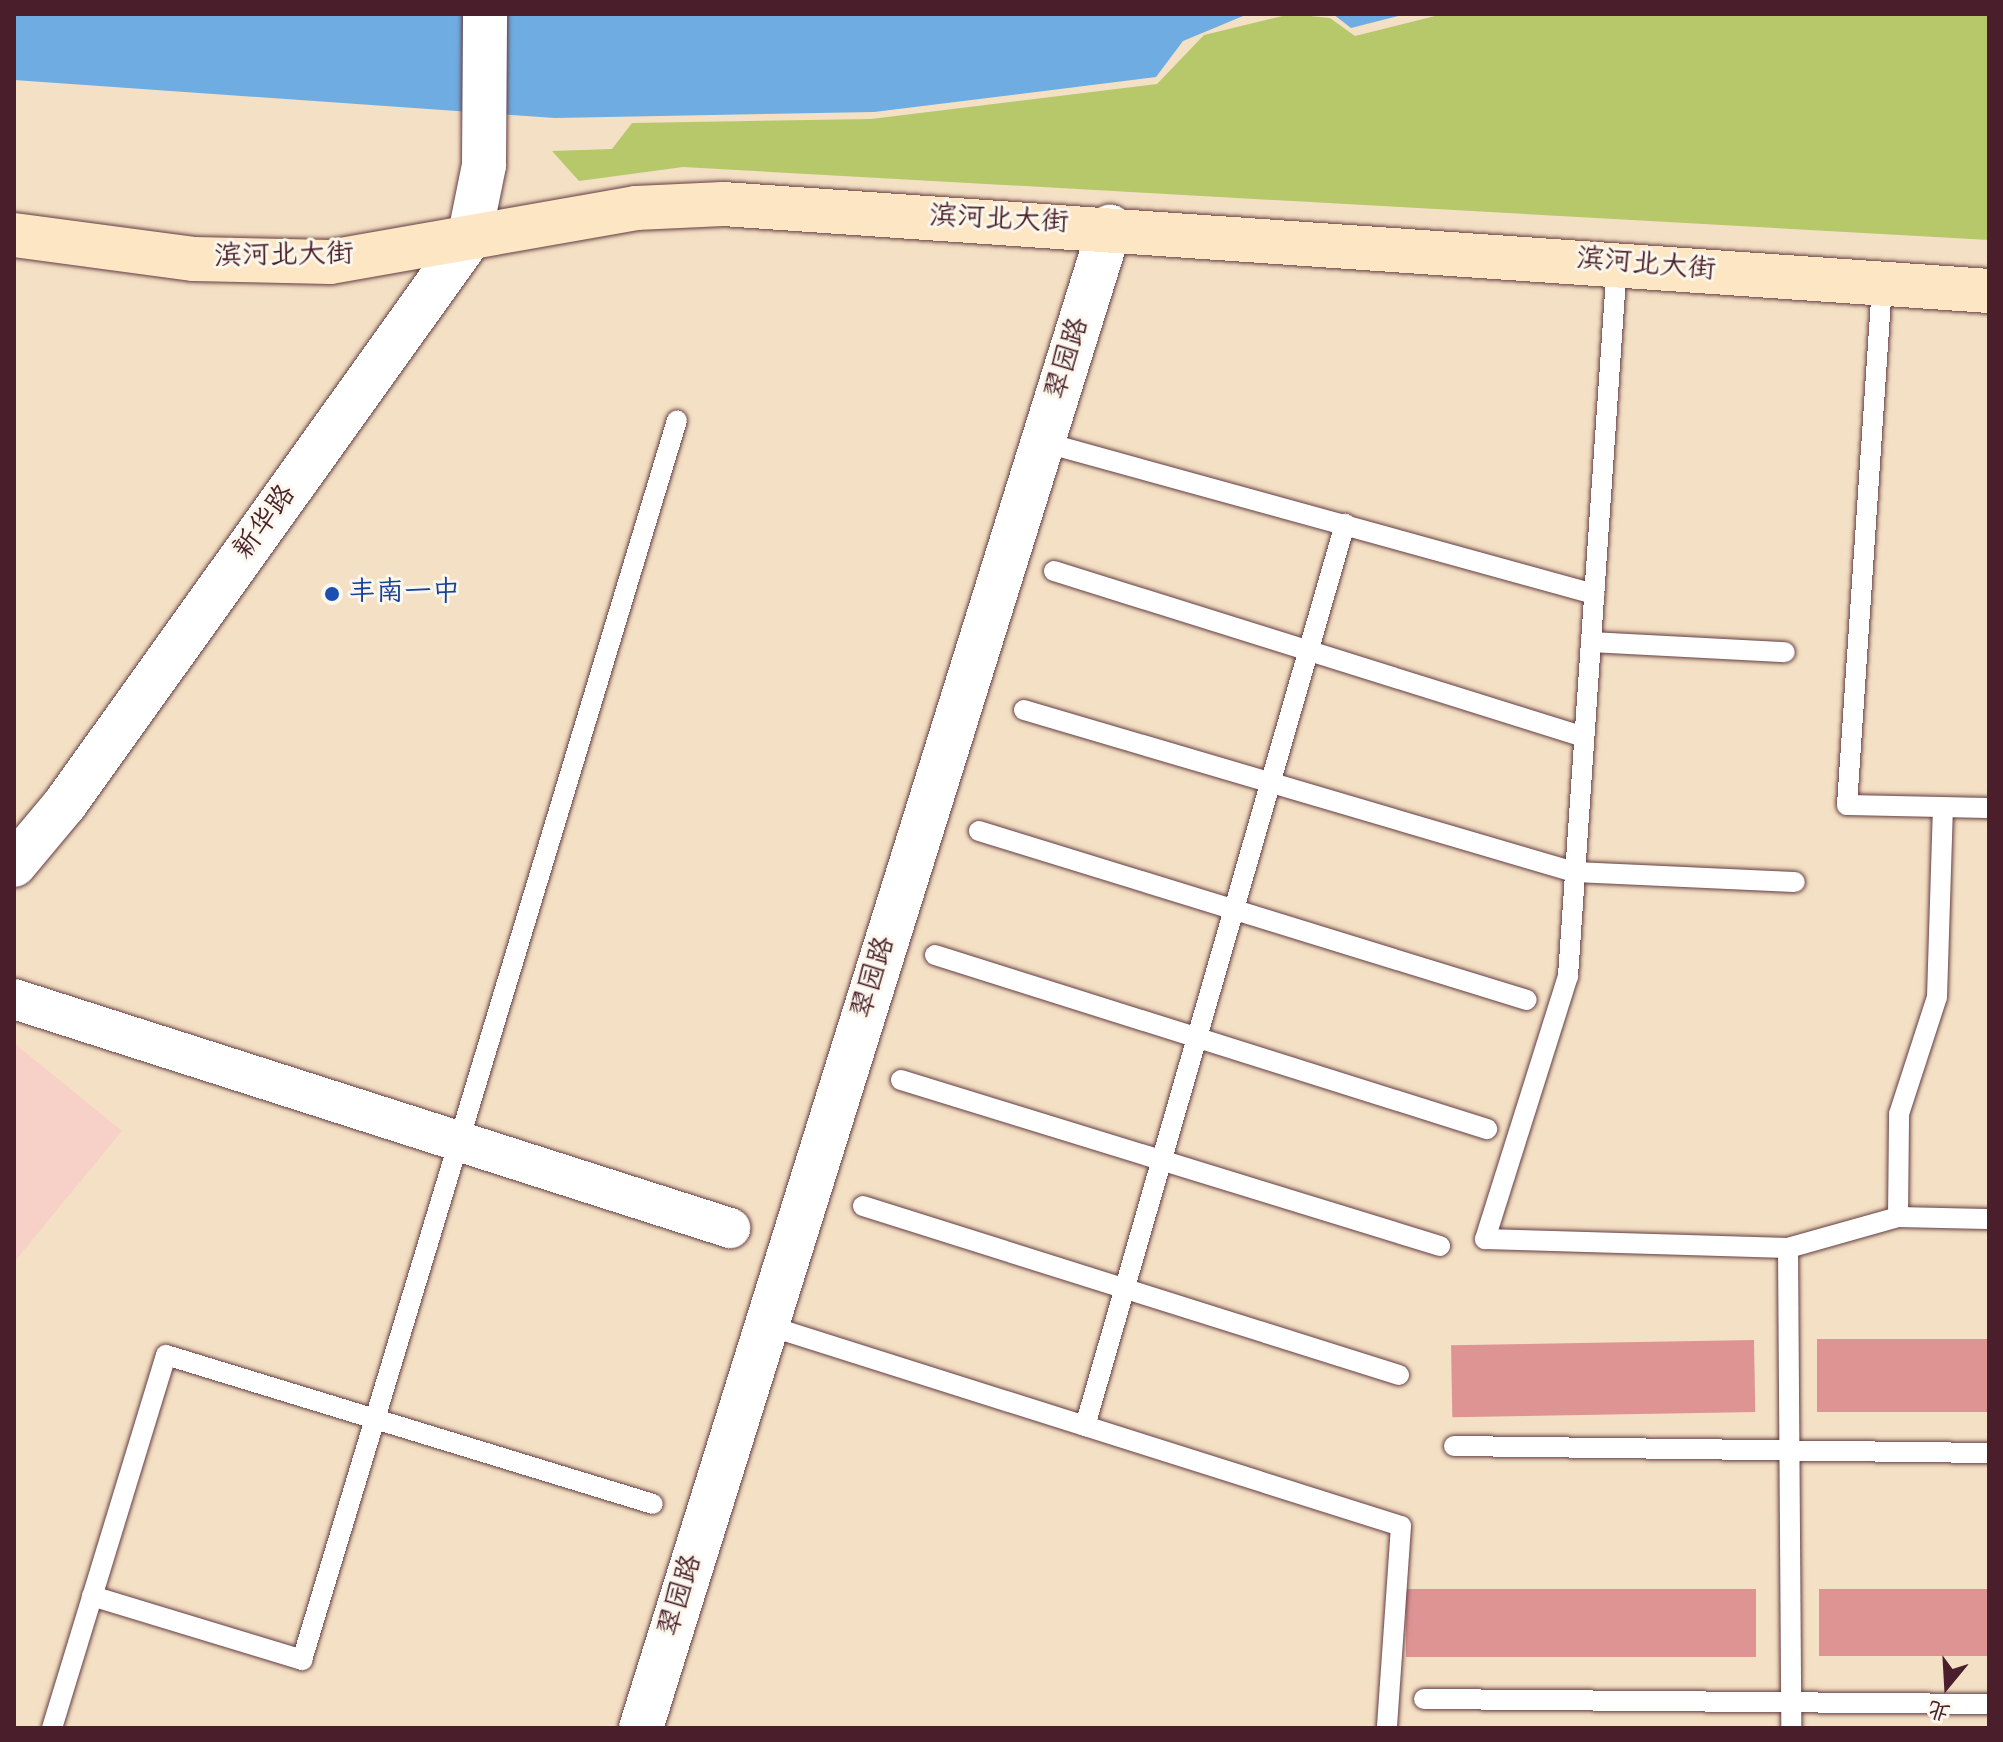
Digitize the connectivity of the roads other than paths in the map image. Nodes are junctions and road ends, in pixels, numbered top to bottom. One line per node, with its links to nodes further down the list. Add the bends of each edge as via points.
1 (485, 14): 4 (street, 新华路, via 484,165)
2 (1110, 227): 4 (main road, 滨河北大街, via 723,204 636,208); 5 (main road, 滨河北大街); 9 (street, 翠园路)
3 (14, 235): 4 (main road, 滨河北大街, via 194,259 330,262)
4 (469, 239): 22 (street, 新华路, via 65,804)
5 (1617, 263): 6 (main road, 滨河北大街); 12 (lane)
6 (1882, 285): 7 (main road, 滨河北大街); 20 (lane, via 1847,805)
7 (1989, 291)
8 (677, 420): 32 (lane)
9 (1043, 442): 10 (lane); 41 (street, 翠园路)
10 (1345, 524): 12 (lane); 14 (lane)
11 (1054, 571): 14 (lane)
12 (1594, 594): 13 (lane)
13 (1591, 642): 15 (lane); 17 (lane)
14 (1308, 651): 17 (lane); 18 (lane)
15 (1785, 652)
16 (1024, 710): 18 (lane)
17 (1584, 737): 23 (lane)
18 (1271, 781): 23 (lane); 25 (lane)
19 (1989, 808): 20 (lane)
20 (1943, 809): 35 (lane, via 1937,997 1899,1114)
21 (979, 831): 25 (lane)
22 (14, 865)
23 (1574, 872): 24 (lane); 39 (lane, via 1568,976 1485,1239)
24 (1795, 882)
25 (1234, 908): 28 (lane); 29 (lane)
26 (935, 955): 29 (lane)
27 (14, 999): 32 (street)
28 (1527, 1000)
29 (1197, 1038): 31 (lane); 33 (lane)
30 (901, 1080): 33 (lane)
31 (1487, 1129)
32 (459, 1142): 37 (street); 43 (lane)
33 (1161, 1161): 38 (lane); 40 (lane)
34 (863, 1206): 40 (lane)
35 (1898, 1217): 36 (lane); 39 (lane)
36 (1989, 1219)
37 (730, 1228)
38 (1440, 1246)
39 (1788, 1248): 46 (lane)
40 (1124, 1289): 42 (lane); 44 (lane)
41 (766, 1325): 44 (lane); 54 (street, 翠园路)
42 (1399, 1375)
43 (375, 1419): 48 (lane); 49 (lane, via 166,1355); 49 (lane, via 302,1660)
44 (1085, 1426): 55 (lane, via 1401,1526)
45 (1454, 1446): 46 (lane)
46 (1789, 1451): 47 (lane); 51 (lane)
47 (1989, 1453)
48 (653, 1504)
49 (92, 1596): 53 (lane)
50 (1424, 1699): 51 (lane)
51 (1791, 1702): 52 (lane); 56 (lane)
52 (1989, 1704)
53 (52, 1728)
54 (641, 1728)
55 (1387, 1728)
56 (1791, 1728)

